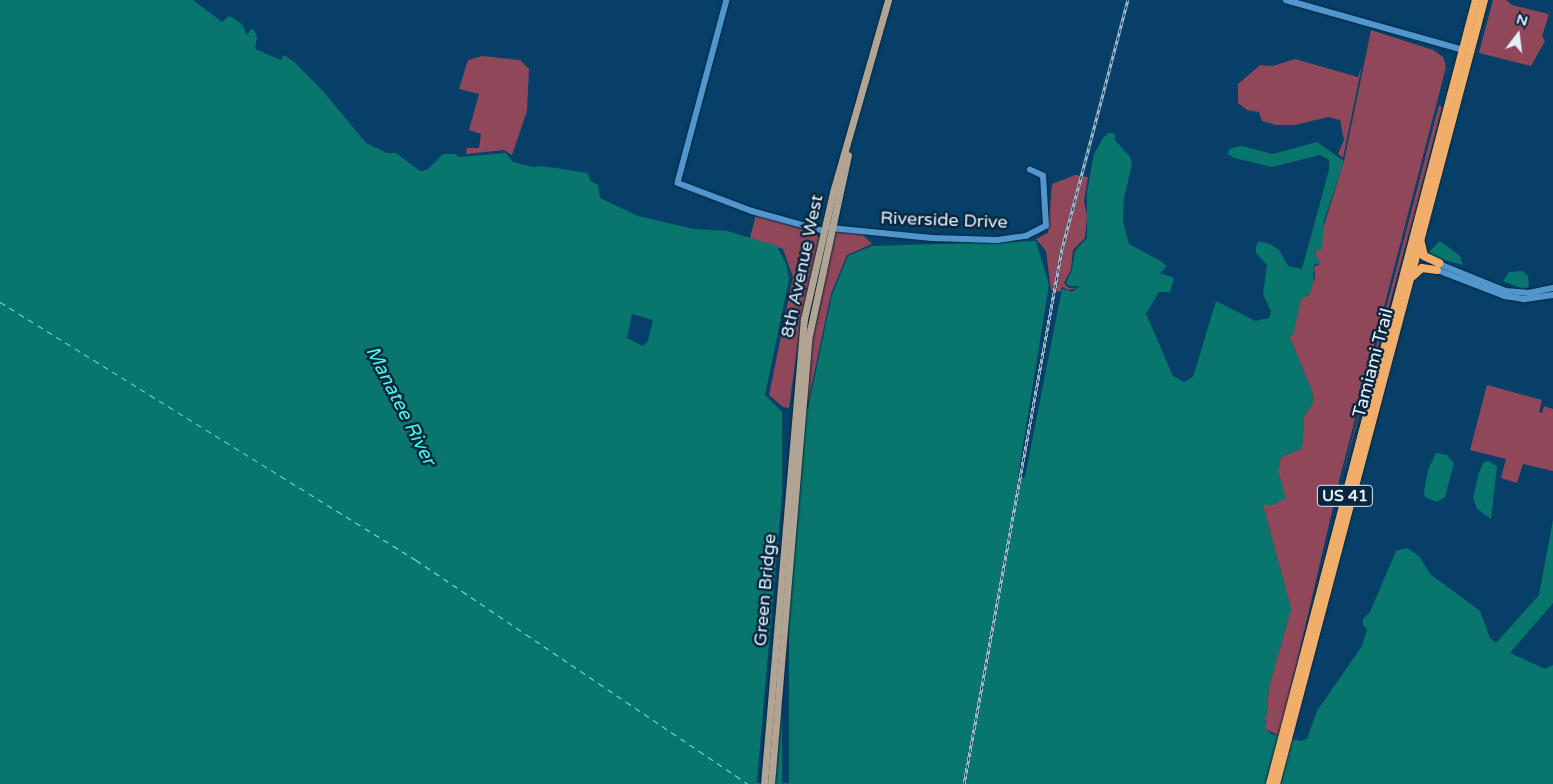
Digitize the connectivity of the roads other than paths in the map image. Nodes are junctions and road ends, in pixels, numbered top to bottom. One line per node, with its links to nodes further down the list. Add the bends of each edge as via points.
1 (726, 0): 11 (street, via 678,183 752,211)
2 (888, 0): 7 (main road, 8th Avenue West)
3 (1286, 0): 5 (street)
4 (1482, 1): 6 (highway, Tamiami Trail / US 41)
5 (1299, 2): 6 (street)
6 (1466, 51): 12 (highway, Tamiami Trail / US 41); 13 (highway, Tamiami Trail / US 41)
7 (849, 142): 9 (main road, 8th Avenue West); 10 (main road, 8th Avenue West)
8 (1030, 170): 10 (street, Riverside Drive, via 1043,176 1046,226 1021,238 932,238)
9 (833, 192): 10 (main road); 11 (main road, 8th Avenue West)
10 (831, 228): 18 (main road, 8th Avenue West)
11 (824, 231): 18 (main road, via 826,239); 19 (main road, 8th Avenue West, via 804,319)
12 (1421, 238): 13 (highway, Tamiami Trail / US 41); 14 (highway, via 1424,256)
13 (1411, 260): 14 (street); 15 (highway, Tamiami Trail / US 41); 20 (highway, Tamiami Trail / US 41)
14 (1438, 266): 15 (highway, via 1418,270); 16 (street, via 1506,291 1529,293); 17 (street, via 1505,296 1526,299)
15 (1410, 280): 20 (highway, Tamiami Trail / US 41)
16 (1553, 288)
17 (1553, 295)
18 (815, 296): 19 (main road, 8th Avenue West)
19 (799, 398): 21 (main road, Green Bridge); 22 (main road, Green Bridge)
20 (1287, 732): 23 (highway, US 41); 24 (highway, US 41)
21 (764, 784)
22 (771, 784)
23 (1270, 784)
24 (1276, 784)

